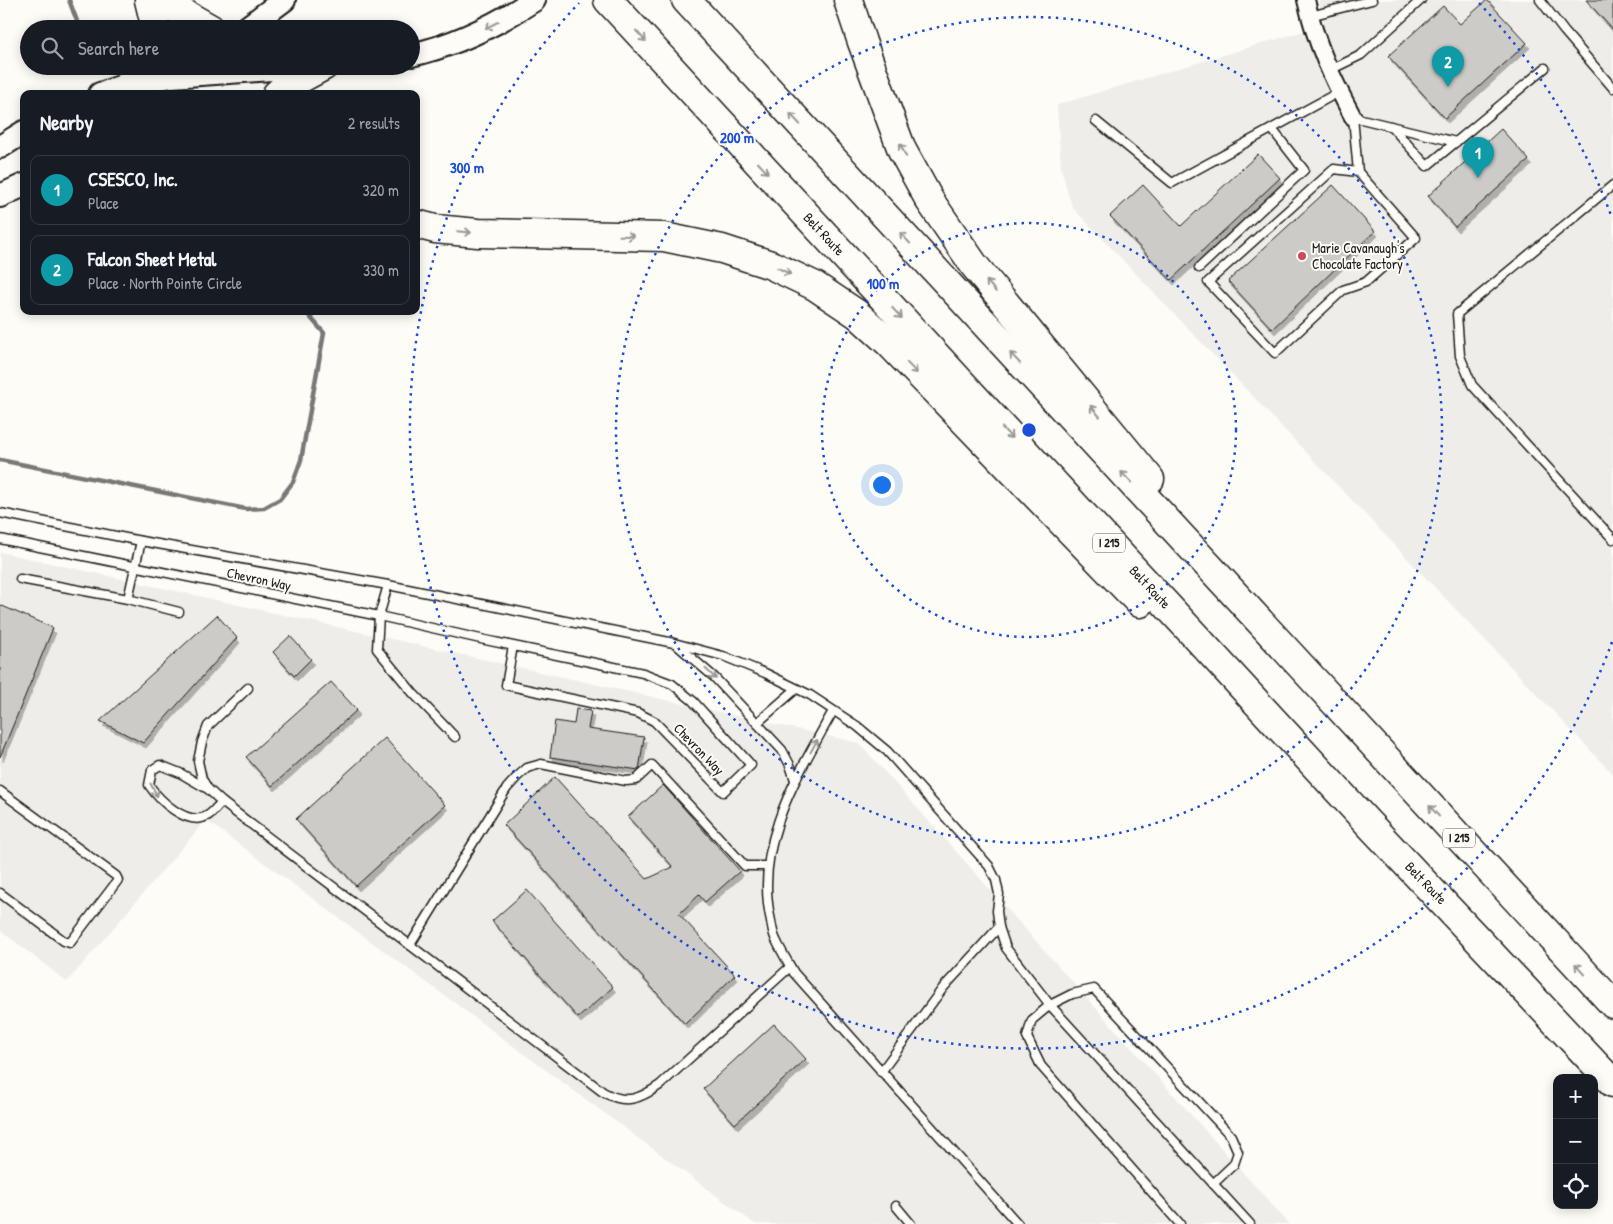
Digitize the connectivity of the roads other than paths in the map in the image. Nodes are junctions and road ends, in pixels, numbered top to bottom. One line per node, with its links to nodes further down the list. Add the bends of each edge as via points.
1 (149, 0): 12 (highway)
2 (166, 0): 13 (highway)
3 (284, 0): 14 (main road)
4 (534, 0): 15 (main road, one-way to 15, via 480,32)
5 (608, 0): 62 (highway, Belt Route / I 215, one-way to 62)
6 (686, 0): 52 (highway, I 215, one-way to 6)
7 (848, 0): 52 (highway, one-way to 7, via 1250,599 951,234 902,150)
8 (1372, 0): 11 (lane)
9 (1421, 0): 17 (lane, via 1361,55)
10 (1540, 0): 22 (lane)
11 (1308, 8): 17 (street)
12 (154, 20)
13 (195, 20)
14 (257, 20)
15 (420, 53)
16 (1544, 68): 32 (lane)
17 (1328, 71): 26 (street)
18 (138, 75): 19 (main road); 23 (main road)
19 (176, 75)
20 (193, 75): 24 (main road)
21 (307, 75): 25 (highway)
22 (1612, 85)
23 (108, 90)
24 (178, 90)
25 (282, 90)
26 (1339, 92): 27 (street); 30 (lane)
27 (1353, 117): 29 (lane); 34 (lane)
28 (1096, 121): 30 (lane, via 1172,183)
29 (1390, 126): 32 (lane); 32 (lane, via 1427,166)
30 (1272, 129): 39 (lane, via 1304,170)
31 (20, 134): 33 (main road)
32 (1456, 142)
33 (0, 147)
34 (1358, 172): 34 (lane, via 1416,238 1366,282 1344,290 1275,353 1208,282 1334,169)
35 (1613, 185): 42 (lane, via 1457,314 1460,356 1472,385)
36 (20, 187): 37 (main road)
37 (0, 196)
38 (420, 225): 62 (highway, one-way to 62, via 478,233 664,237 747,256 815,286 857,314 889,343 1340,810)
39 (1199, 268)
40 (0, 513): 43 (lane)
41 (0, 539): 44 (lane, Chevron Way)
42 (1613, 539)
43 (141, 541): 44 (lane); 46 (lane)
44 (136, 566): 47 (lane); 49 (lane, Chevron Way)
45 (20, 579): 47 (lane)
46 (388, 585): 49 (lane); 50 (lane)
47 (128, 599): 48 (lane)
48 (179, 612)
49 (379, 616): 51 (lane, Chevron Way); 57 (lane, via 377,649)
50 (674, 643): 54 (lane, via 723,656); 56 (lane, one-way to 56, via 714,677)
51 (513, 646): 51 (lane, Chevron Way, via 643,673 672,684 693,701 751,765 723,792 654,721 638,713 506,685)
52 (1289, 654): 68 (highway, I 215, one-way to 52)
53 (248, 688): 59 (lane, via 208,726 198,761)
54 (796, 689): 55 (lane); 56 (lane)
55 (833, 711): 58 (lane, one-way to 55); 65 (lane, via 887,750 989,866 999,894)
56 (757, 723): 58 (lane, via 782,750)
57 (454, 737)
58 (795, 780): 63 (lane, via 776,828)
59 (208, 789): 61 (lane); 61 (lane, one-way to 61, via 160,765 152,770 149,784 157,797 176,812 195,818 207,816)
60 (0, 791): 64 (lane, via 118,880 70,943)
61 (222, 802): 66 (lane)
62 (1367, 822): 71 (highway, Belt Route / I 215)
63 (767, 866): 66 (lane, via 745,866 652,765 636,780 626,782 541,764 527,768 507,788); 67 (lane, via 768,909 775,939)
64 (0, 892)
65 (999, 927): 69 (lane, via 1006,948); 70 (lane, via 943,988)
66 (410, 945): 67 (lane, via 603,1092 616,1099 633,1100 660,1085)
67 (790, 967): 70 (lane)
68 (1613, 1004)
69 (1050, 1005): 72 (lane); 72 (lane, via 1072,994 1094,989 1231,1136 1238,1152 1234,1164); 76 (lane, via 1032,1020 1027,1036 1041,1066)
70 (881, 1072): 75 (lane)
71 (1613, 1082)
72 (1213, 1184): 77 (lane)
73 (896, 1206): 74 (lane)
74 (911, 1224)
75 (1018, 1224)
76 (1180, 1224)
77 (1250, 1224)

